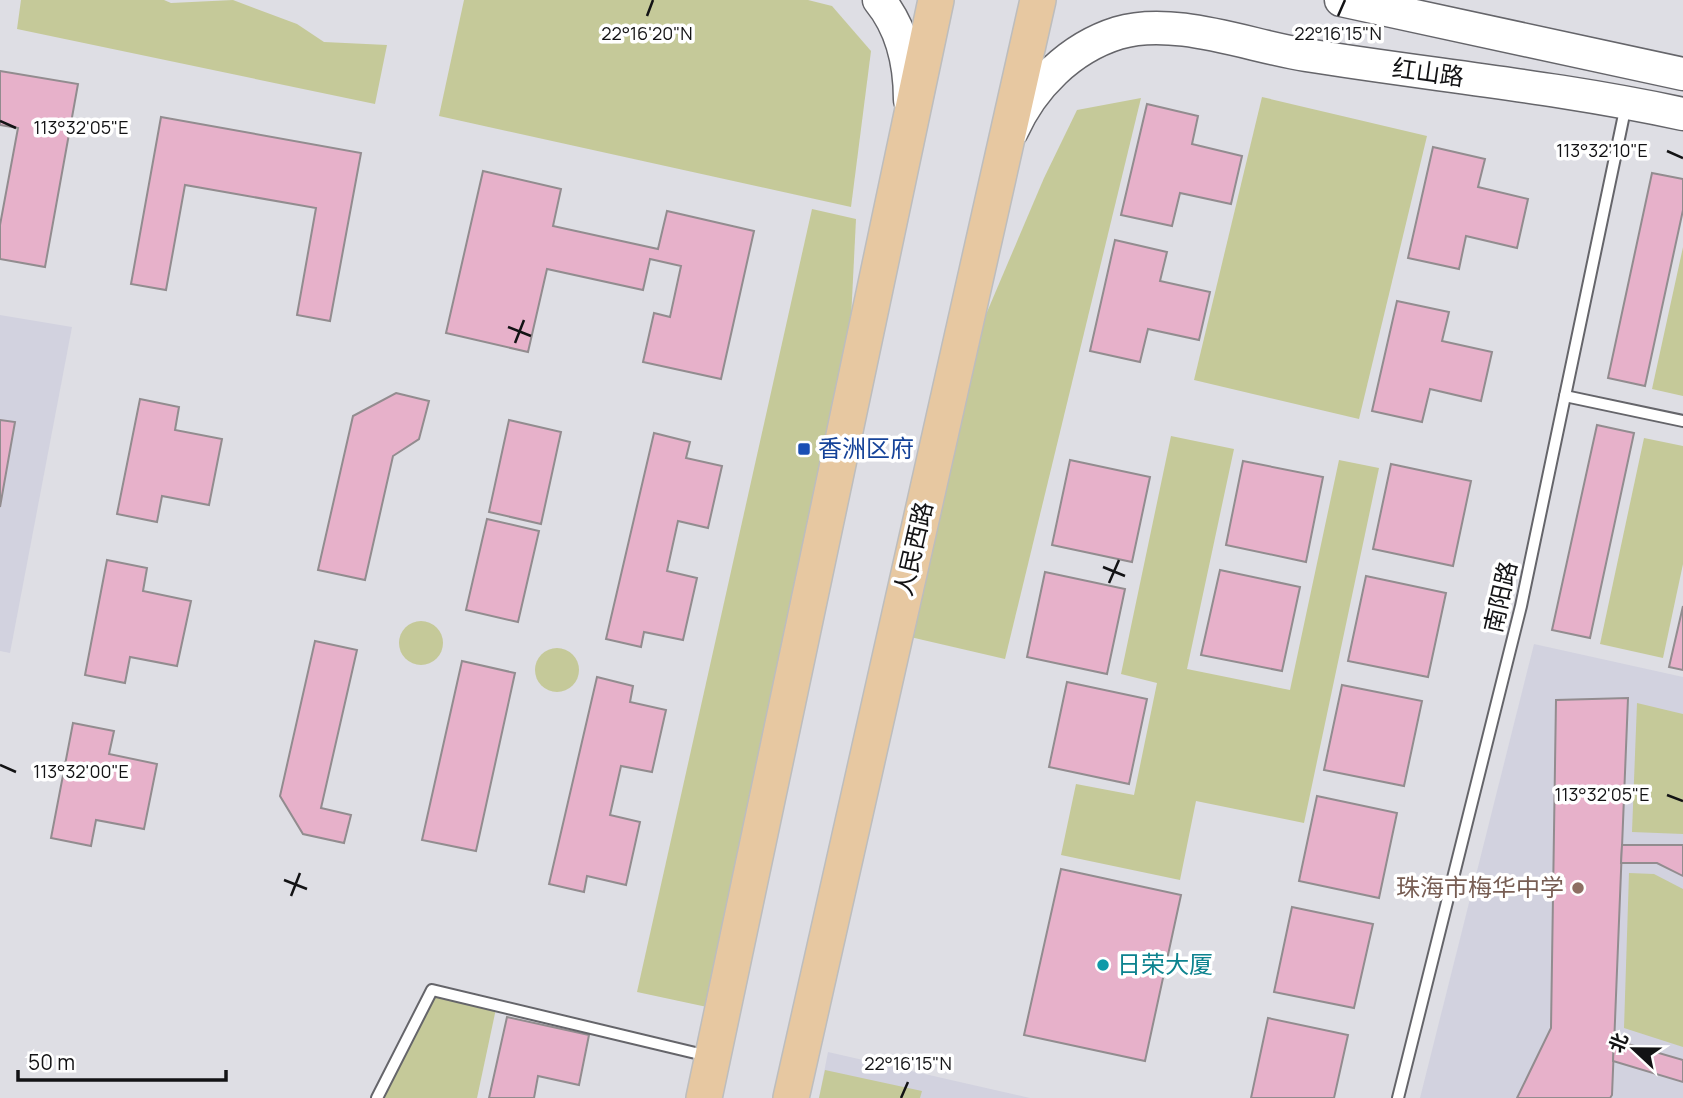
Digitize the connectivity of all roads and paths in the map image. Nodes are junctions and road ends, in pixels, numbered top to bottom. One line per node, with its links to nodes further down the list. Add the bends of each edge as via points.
1 (879, 0): 8 (main road, via 897,30 906,58)
2 (936, 0): 8 (main road)
3 (1038, 0): 9 (main road, 人民西路)
4 (1341, 0): 5 (main road, 红山路)
5 (1683, 74)
6 (1627, 102): 7 (main road, 红山路); 9 (main road, 红山路, via 1304,55 1174,29 1120,33 1068,59 1048,76 1018,118); 10 (lane, 南阳路)
7 (1683, 114)
8 (910, 127): 12 (main road)
9 (1006, 145): 15 (main road, 人民西路)
10 (1566, 396): 11 (lane); 16 (lane, 南阳路, via 1521,606)
11 (1683, 421)
12 (711, 1056): 13 (lane, via 432,990); 14 (main road)
13 (377, 1098)
14 (704, 1098)
15 (792, 1098)
16 (1398, 1098)

